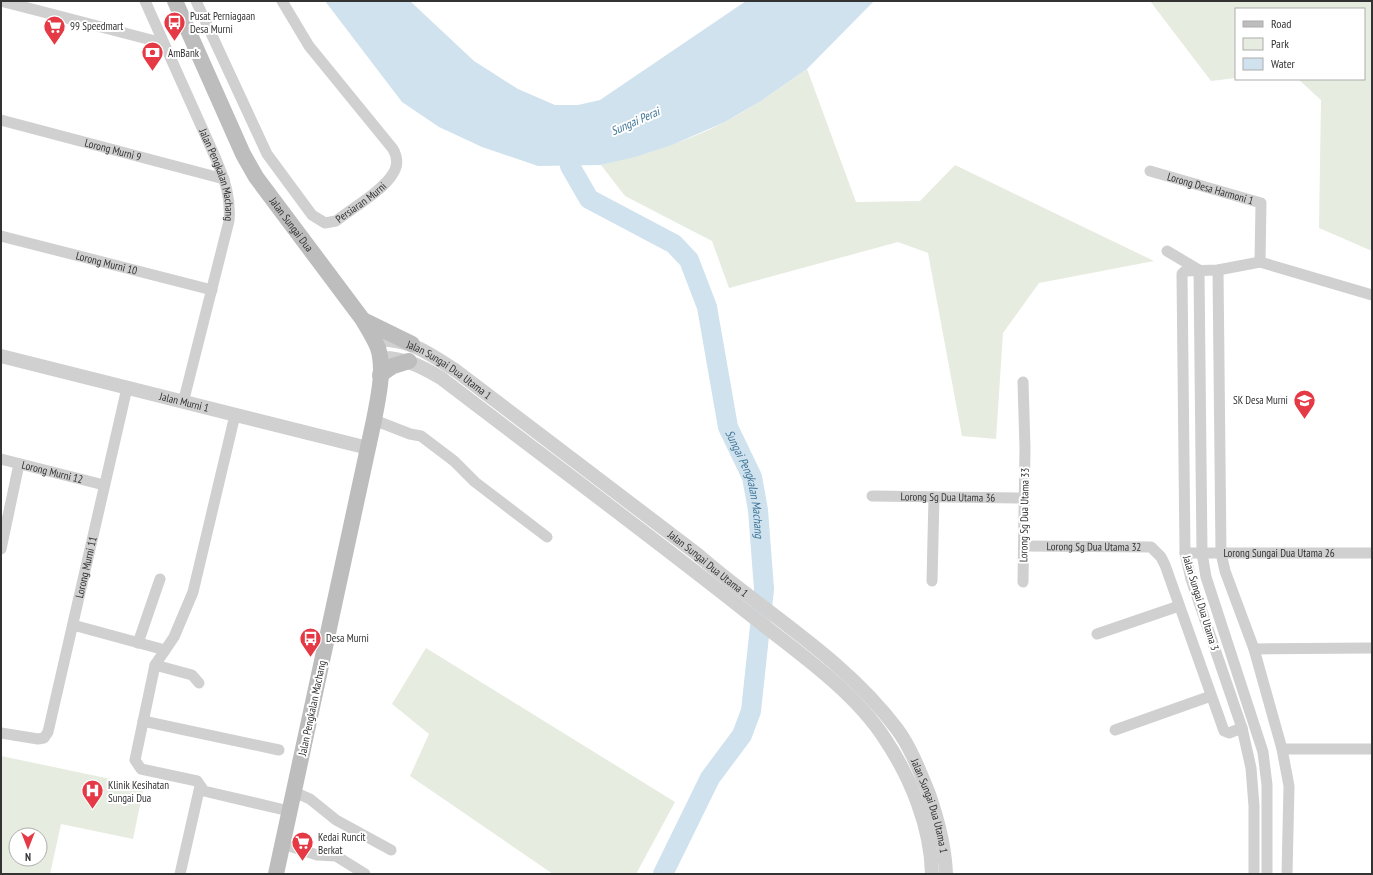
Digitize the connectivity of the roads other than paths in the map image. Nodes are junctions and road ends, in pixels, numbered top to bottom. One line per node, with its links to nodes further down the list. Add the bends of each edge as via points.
1 (1, 1): 6 (street)
2 (145, 1): 6 (street, Jalan Pengkalan Machang)
3 (175, 1): 17 (main road, Jalan Sungai Dua, via 243,154 256,177)
4 (196, 1): 5 (street, Persiaran Murni, via 267,154 312,215 325,223 330,223 385,183 396,168 396,155 309,46)
5 (282, 1)
6 (163, 43): 9 (street, Jalan Pengkalan Machang)
7 (1, 120): 9 (street, Lorong Murni 9)
8 (1150, 171): 12 (street, Lorong Desa Harmoni 1, via 1261,204)
9 (224, 180): 15 (street, Jalan Pengkalan Machang, via 231,204 230,221)
10 (1, 236): 15 (street, Lorong Murni 10)
11 (1167, 251): 13 (street)
12 (1260, 262): 14 (street, Jalan Sungai Dua Utama 3); 16 (street)
13 (1199, 270): 14 (street, Jalan Sungai Dua Utama 3); 39 (street, Jalan Sungai Dua Utama 3, via 1185,270 1181,278); 40 (street, Jalan Sungai Dua Utama 3)
14 (1218, 270): 41 (street)
15 (212, 290): 26 (street, Jalan Pengkalan Machang)
16 (1372, 295)
17 (363, 320): 18 (main road, Jalan Sungai Dua); 19 (main road)
18 (374, 340): 19 (street, Jalan Sungai Dua Utama 1); 21 (main road, Jalan Sungai Dua)
19 (412, 344): 46 (street, Jalan Sungai Dua Utama 1, via 455,370 696,554)
20 (1, 356): 25 (street, Jalan Murni 1)
21 (380, 358): 22 (street, Jalan Sungai Dua Utama 1); 23 (main road, Jalan Sungai Dua)
22 (409, 361): 23 (main road, via 393,366); 46 (street, Jalan Sungai Dua Utama 1, via 441,378)
23 (380, 376): 28 (main road, Jalan Sungai Dua)
24 (1023, 382): 35 (street, Lorong Sg Dua Utama 33)
25 (127, 388): 26 (street, Jalan Murni 1); 32 (street, Lorong Murni 11)
26 (184, 403): 27 (street, Jalan Murni 1)
27 (235, 415): 29 (street, Jalan Murni 1); 53 (street, via 193,592 184,618)
28 (374, 420): 29 (main road, Jalan Sungai Dua); 36 (street, via 421,436 454,461 475,482)
29 (368, 448): 65 (main road, Jalan Pengkalan Machang)
30 (1, 459): 31 (street, Lorong Murni 12)
31 (19, 464): 32 (street, Lorong Murni 12); 38 (street)
32 (104, 485): 48 (street, Lorong Murni 11)
33 (872, 496): 34 (street, Lorong Sg Dua Utama 36)
34 (934, 497): 35 (street, Lorong Sg Dua Utama 36); 44 (street)
35 (1024, 498): 37 (street, Lorong Sg Dua Utama 33)
36 (547, 537)
37 (1024, 546): 45 (street, Lorong Sg Dua Utama 33); 47 (street, Lorong Sg Dua Utama 32, via 1151,547 1161,556)
38 (1, 548)
39 (1185, 553): 40 (street, Lorong Sungai Dua Utama 26); 58 (street, Jalan Sungai Dua Utama 3, via 1191,579)
40 (1202, 553): 41 (street, Lorong Sungai Dua Utama 26); 75 (street, Jalan Sungai Dua Utama 3, via 1206,577 1263,752 1268,785)
41 (1221, 553): 42 (street, Lorong Sungai Dua Utama 26); 52 (street, via 1225,571)
42 (1372, 553)
43 (160, 579): 50 (street)
44 (932, 581)
45 (1023, 582)
46 (728, 589): 72 (street, Jalan Sungai Dua Utama 1, via 849,695 885,738 907,777 922,816); 73 (street, Jalan Sungai Dua Utama 1, via 808,642 850,676 898,730 920,771 935,811 942,838)
47 (1179, 606): 49 (street); 56 (street)
48 (73, 625): 50 (street); 60 (street, Lorong Murni 11, via 48,732 44,738 38,739)
49 (1097, 634)
50 (138, 643): 53 (street)
51 (1372, 648): 52 (street)
52 (1254, 649): 61 (street)
53 (165, 650): 54 (street)
54 (155, 665): 55 (street, via 192,675); 57 (street)
55 (199, 683)
56 (1211, 696): 58 (street, via 1224,731 1229,733); 59 (street)
57 (143, 721): 63 (street); 64 (street, via 135,760 137,765 141,769 197,781)
58 (1242, 728): 74 (street, Jalan Sungai Dua Utama 3, via 1251,768)
59 (1115, 730)
60 (1, 733)
61 (1282, 749): 62 (street); 76 (street, via 1289,786)
62 (1372, 749)
63 (279, 750)
64 (200, 786): 66 (street, via 204,791); 70 (street)
65 (294, 792): 66 (main road, Jalan Pengkalan Machang); 68 (street, via 310,799 336,820)
66 (289, 811): 67 (main road, Jalan Pengkalan Machang)
67 (283, 844): 69 (main road, Jalan Pengkalan Machang); 71 (street, via 317,855 336,856)
68 (391, 850)
69 (280, 872)
70 (180, 874)
71 (365, 874)
72 (932, 874)
73 (946, 874)
74 (1254, 874)
75 (1268, 874)
76 (1287, 874)

